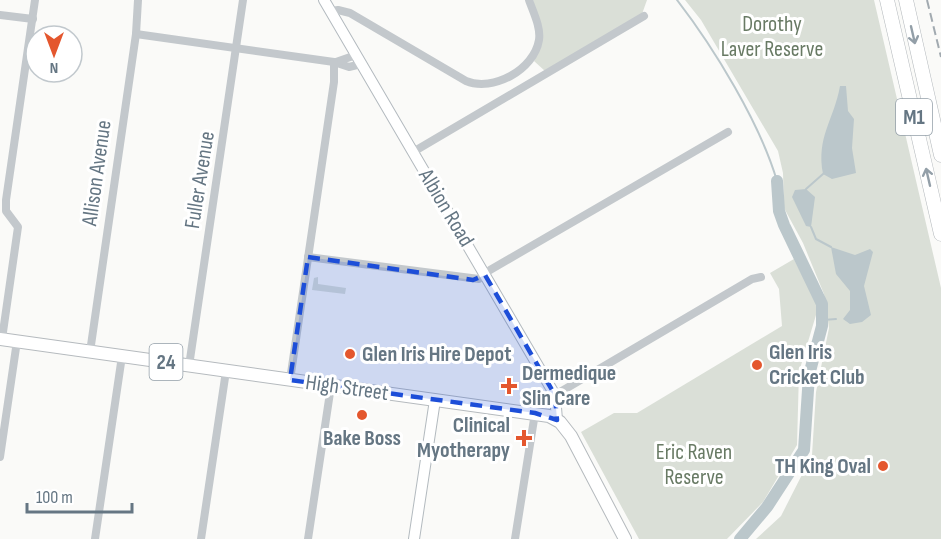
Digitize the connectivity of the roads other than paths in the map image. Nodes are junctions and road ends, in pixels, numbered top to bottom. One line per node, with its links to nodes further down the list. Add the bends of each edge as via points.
1 (35, 0): 11 (street)
2 (138, 0): 12 (street, Allison Avenue)
3 (243, 0): 13 (street, Fuller Avenue)
4 (324, 0): 8 (main road, Albion Road)
5 (529, 0): 8 (street, via 539,34 535,50 521,69 486,84 465,81 358,17 342,10)
6 (887, 0): 20 (highway, M1, one-way to 6)
7 (906, 0): 18 (highway, M1, one-way to 18)
8 (330, 11): 14 (main road, Albion Road)
9 (0, 15): 11 (street)
10 (644, 16): 17 (street)
11 (33, 19): 19 (street)
12 (136, 34): 13 (street); 26 (street, Allison Avenue)
13 (237, 49): 15 (street); 28 (street, Fuller Avenue)
14 (359, 60): 15 (street, via 349,67); 17 (main road, Albion Road)
15 (338, 63): 21 (street)
16 (728, 132): 22 (street)
17 (413, 152): 22 (main road, Albion Road)
18 (941, 155)
19 (4, 215): 24 (street, via 18,227)
20 (941, 234)
21 (308, 257): 22 (street, via 473,280); 30 (street)
22 (485, 275): 32 (main road, Albion Road)
23 (760, 277): 32 (street)
24 (1, 339): 25 (main road, High Street / 24)
25 (18, 341): 26 (main road, High Street / 24); 36 (street)
26 (90, 352): 27 (main road, High Street / 24)
27 (122, 356): 28 (main road, High Street / 24); 37 (street)
28 (189, 366): 29 (main road, High Street / 24)
29 (226, 371): 30 (main road, High Street / 24); 38 (street)
30 (290, 380): 31 (main road, High Street / 24)
31 (331, 386): 33 (main road, High Street / 24); 39 (street)
32 (555, 395): 35 (main road, Albion Road)
33 (435, 400): 34 (main road, High Street / 24); 40 (main road)
34 (535, 413): 35 (main road, High Street / 24); 41 (street)
35 (557, 420): 42 (main road, via 571,436)
36 (0, 458)
37 (95, 539)
38 (201, 539)
39 (308, 539)
40 (414, 539)
41 (515, 539)
42 (625, 539)

